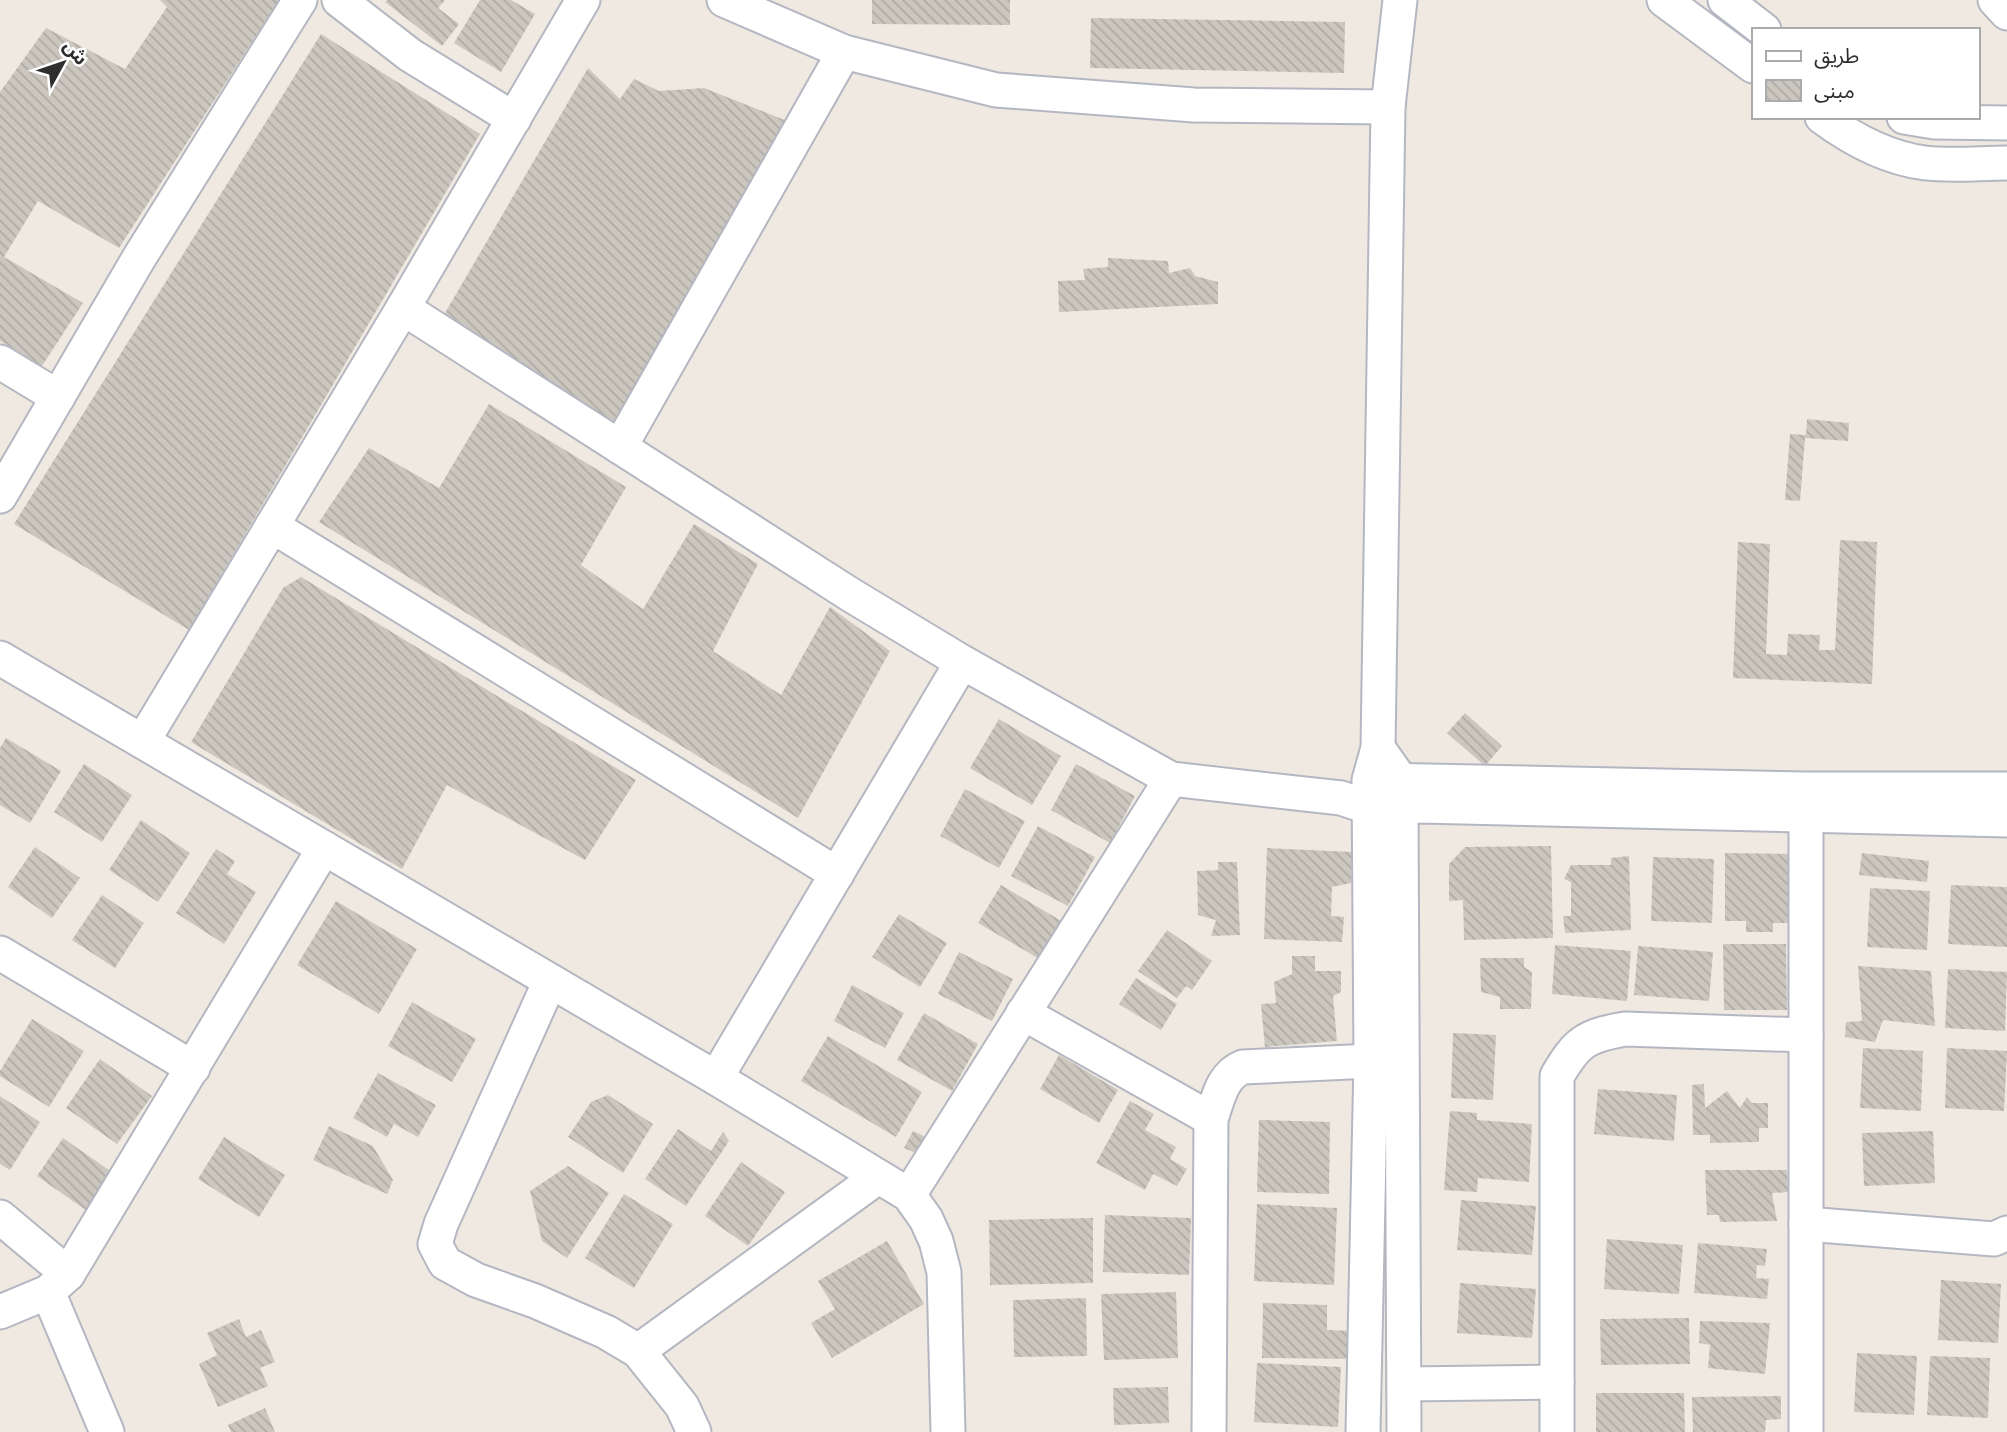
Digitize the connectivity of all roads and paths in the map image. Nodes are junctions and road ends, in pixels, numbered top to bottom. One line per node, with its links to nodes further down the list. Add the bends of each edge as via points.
1 (300, 0): 21 (street)
2 (338, 0): 14 (street, via 410,55)
3 (583, 0): 14 (street)
4 (724, 0): 11 (street)
5 (1399, 0): 13 (street)
6 (1664, 0): 12 (street)
7 (1725, 0): 10 (street)
8 (1995, 0): 9 (street)
9 (2007, 13)
10 (1761, 28)
11 (844, 52): 13 (street, via 996,90 1194,105); 22 (street)
12 (1752, 65)
13 (1388, 107): 30 (street)
14 (514, 119): 19 (street)
15 (1825, 119): 18 (street, via 1858,141 1898,157 1927,163)
16 (1916, 119): 17 (street)
17 (2007, 123)
18 (2007, 163)
19 (403, 308): 22 (street); 24 (street)
20 (0, 362): 21 (street)
21 (58, 397): 23 (street)
22 (620, 447): 26 (street)
23 (0, 496)
24 (272, 526): 27 (street); 34 (street)
25 (0, 658): 27 (street)
26 (962, 662): 28 (street); 34 (street)
27 (143, 741): 33 (street)
28 (1171, 779): 30 (street); 37 (street)
29 (2007, 789): 31 (street)
30 (1376, 794): 31 (street); 39 (street); 52 (street)
31 (1806, 802): 32 (street); 38 (street)
32 (2007, 820)
33 (324, 848): 36 (street); 40 (street)
34 (837, 874): 41 (street)
35 (0, 954): 40 (street)
36 (550, 981): 41 (street); 50 (street, via 435,1244 445,1263 476,1280 536,1301)
37 (1023, 1013): 42 (street); 44 (street)
38 (1806, 1035): 46 (street); 51 (street, via 1625,1029 1597,1034 1573,1049 1557,1076)
39 (1371, 1061): 42 (street, via 1234,1070); 57 (street)
40 (193, 1068): 48 (street)
41 (716, 1079): 43 (street)
42 (1210, 1119): 56 (street)
43 (878, 1177): 44 (street); 50 (street)
44 (909, 1195): 55 (street, via 926,1219 944,1272)
45 (0, 1217): 48 (street)
46 (1806, 1224): 47 (street, via 1994,1239); 60 (street)
47 (2007, 1233)
48 (58, 1283): 49 (street); 53 (street)
49 (0, 1312)
50 (638, 1351): 54 (street, via 682,1406)
51 (1557, 1382): 52 (street); 59 (street)
52 (1405, 1384): 58 (street)
53 (107, 1432)
54 (694, 1432)
55 (948, 1432)
56 (1209, 1432)
57 (1363, 1432)
58 (1404, 1432)
59 (1557, 1432)
60 (1806, 1432)

